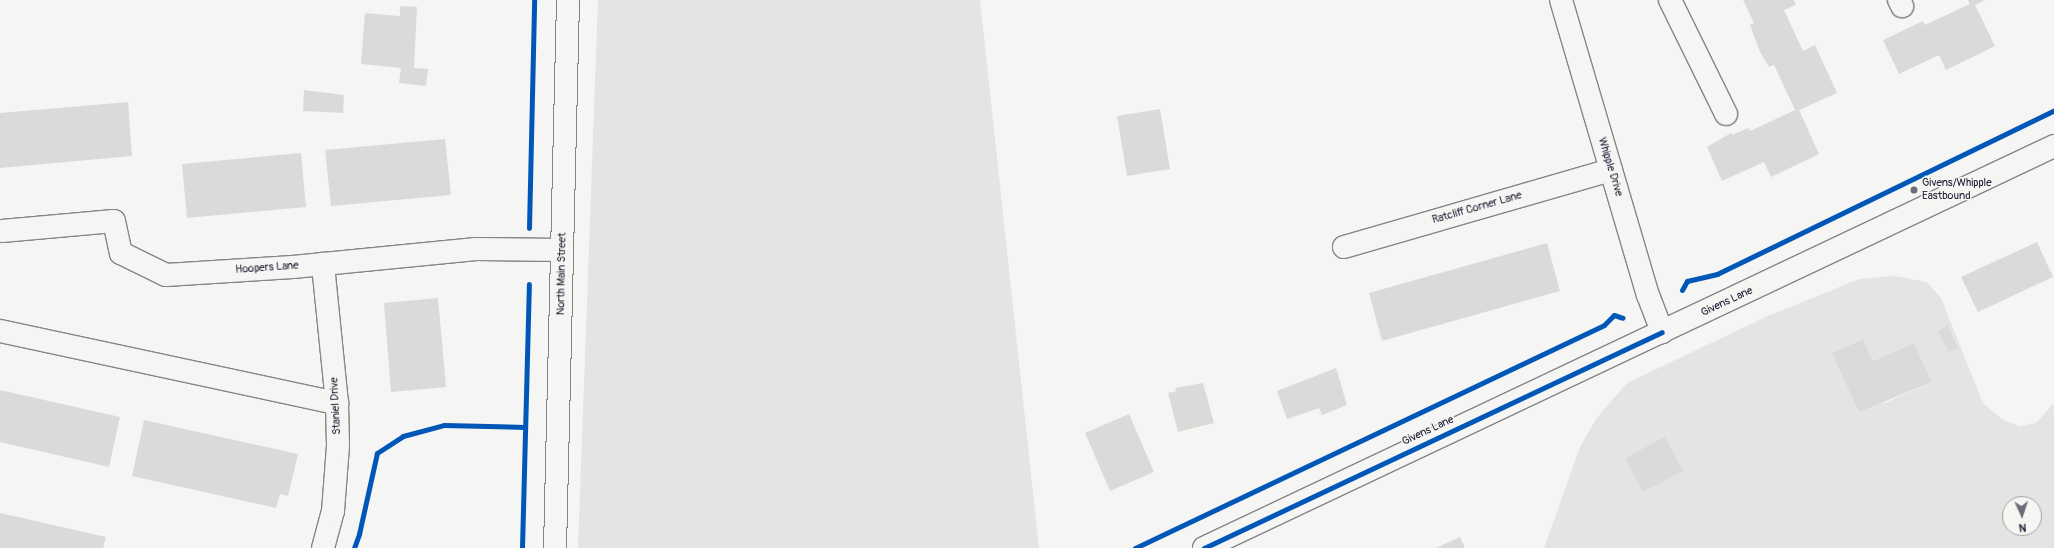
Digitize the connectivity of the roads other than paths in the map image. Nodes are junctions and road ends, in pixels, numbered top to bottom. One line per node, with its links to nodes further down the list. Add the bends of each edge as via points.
1 (568, 0): 9 (street, North Main Street)
2 (1561, 0): 6 (street, Whipple Drive)
3 (1670, 0): 4 (street)
4 (1726, 114)
5 (2054, 146): 12 (street, Givens Lane)
6 (1611, 170): 8 (street, Ratcliff Corner Lane); 12 (street, Whipple Drive)
7 (2, 231): 10 (street, Hoopers Lane, via 114,221 121,253 166,275)
8 (1344, 247)
9 (562, 250): 10 (street, Hoopers Lane, via 476,249); 15 (street, North Main Street)
10 (323, 264): 13 (street, Staniel Drive)
11 (0, 331): 13 (street)
12 (1662, 332): 16 (street, Givens Lane)
13 (337, 403): 14 (street, Staniel Drive, via 338,446 333,511)
14 (323, 548)
15 (555, 548)
16 (1204, 548)

